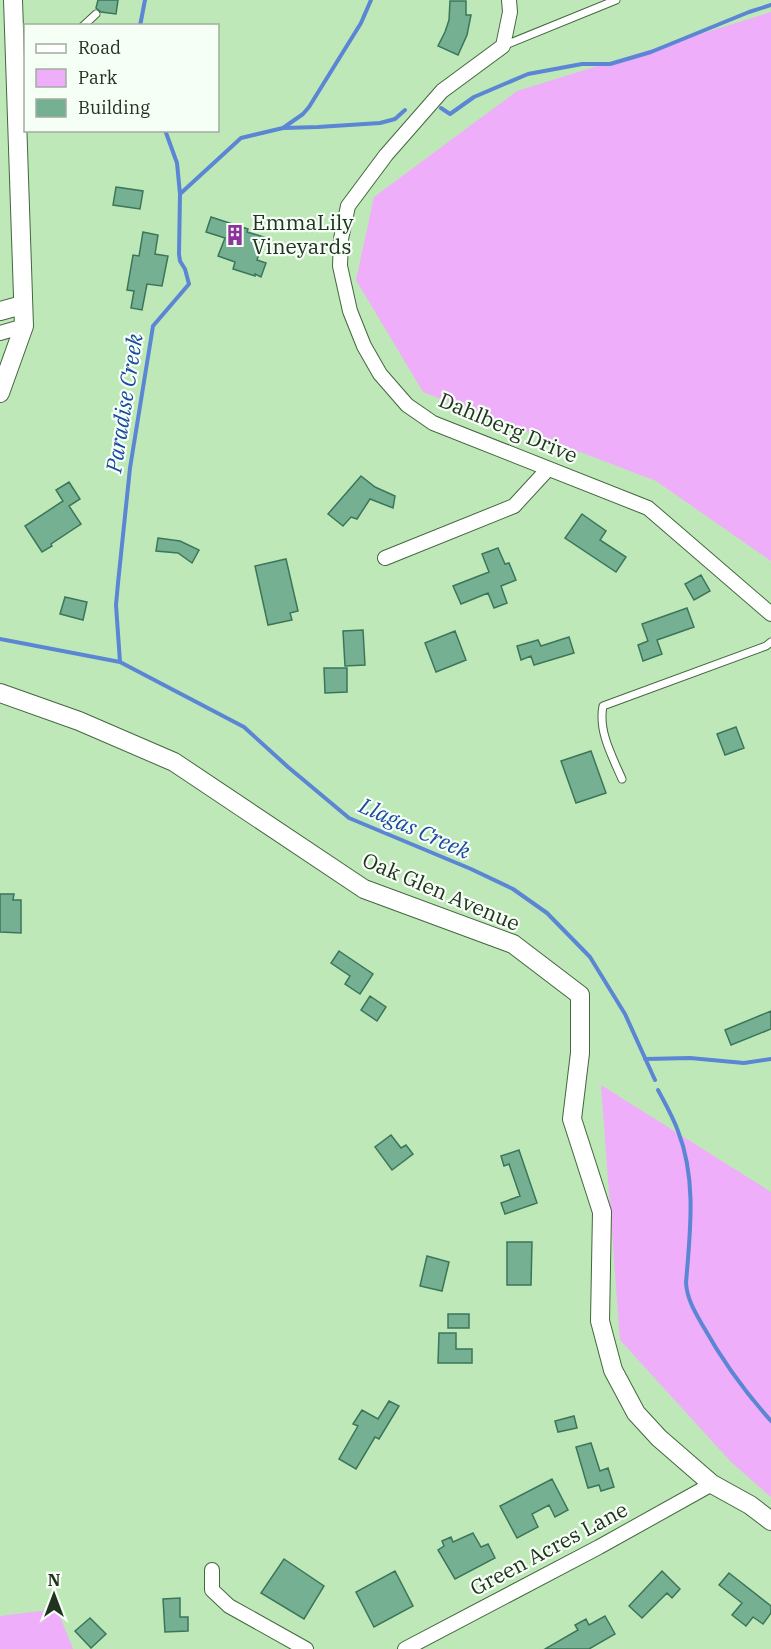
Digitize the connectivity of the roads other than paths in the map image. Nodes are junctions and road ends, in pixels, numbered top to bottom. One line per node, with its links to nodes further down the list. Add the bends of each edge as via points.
1 (13, 0): 6 (street)
2 (509, 0): 7 (street)
3 (616, 0): 7 (lane)
4 (96, 14): 5 (lane)
5 (85, 24)
6 (20, 38): 8 (street)
7 (503, 46): 13 (street, Dahlberg Drive, via 442,92 386,155 348,206 340,266 350,311 364,346 380,374 407,405 434,423)
8 (22, 305): 9 (street); 10 (street)
9 (0, 311)
10 (24, 326): 11 (street); 12 (street)
11 (0, 333)
12 (0, 393)
13 (548, 469): 14 (street, via 514,506); 15 (street, Dahlberg Drive, via 648,508)
14 (385, 558)
15 (771, 614)
16 (771, 642): 18 (lane, via 603,706 600,718)
17 (0, 693): 19 (street, Oak Glen Avenue, via 79,721 174,762 364,889 513,944 580,995 580,1053 573,1119 602,1212 600,1321 613,1370 636,1413 658,1438)
18 (622, 778)
19 (712, 1484): 20 (street, Oak Glen Avenue); 23 (street, Green Acres Lane)
20 (771, 1521)
21 (212, 1570): 22 (street, via 212,1590 229,1606)
22 (306, 1649)
23 (405, 1649)

